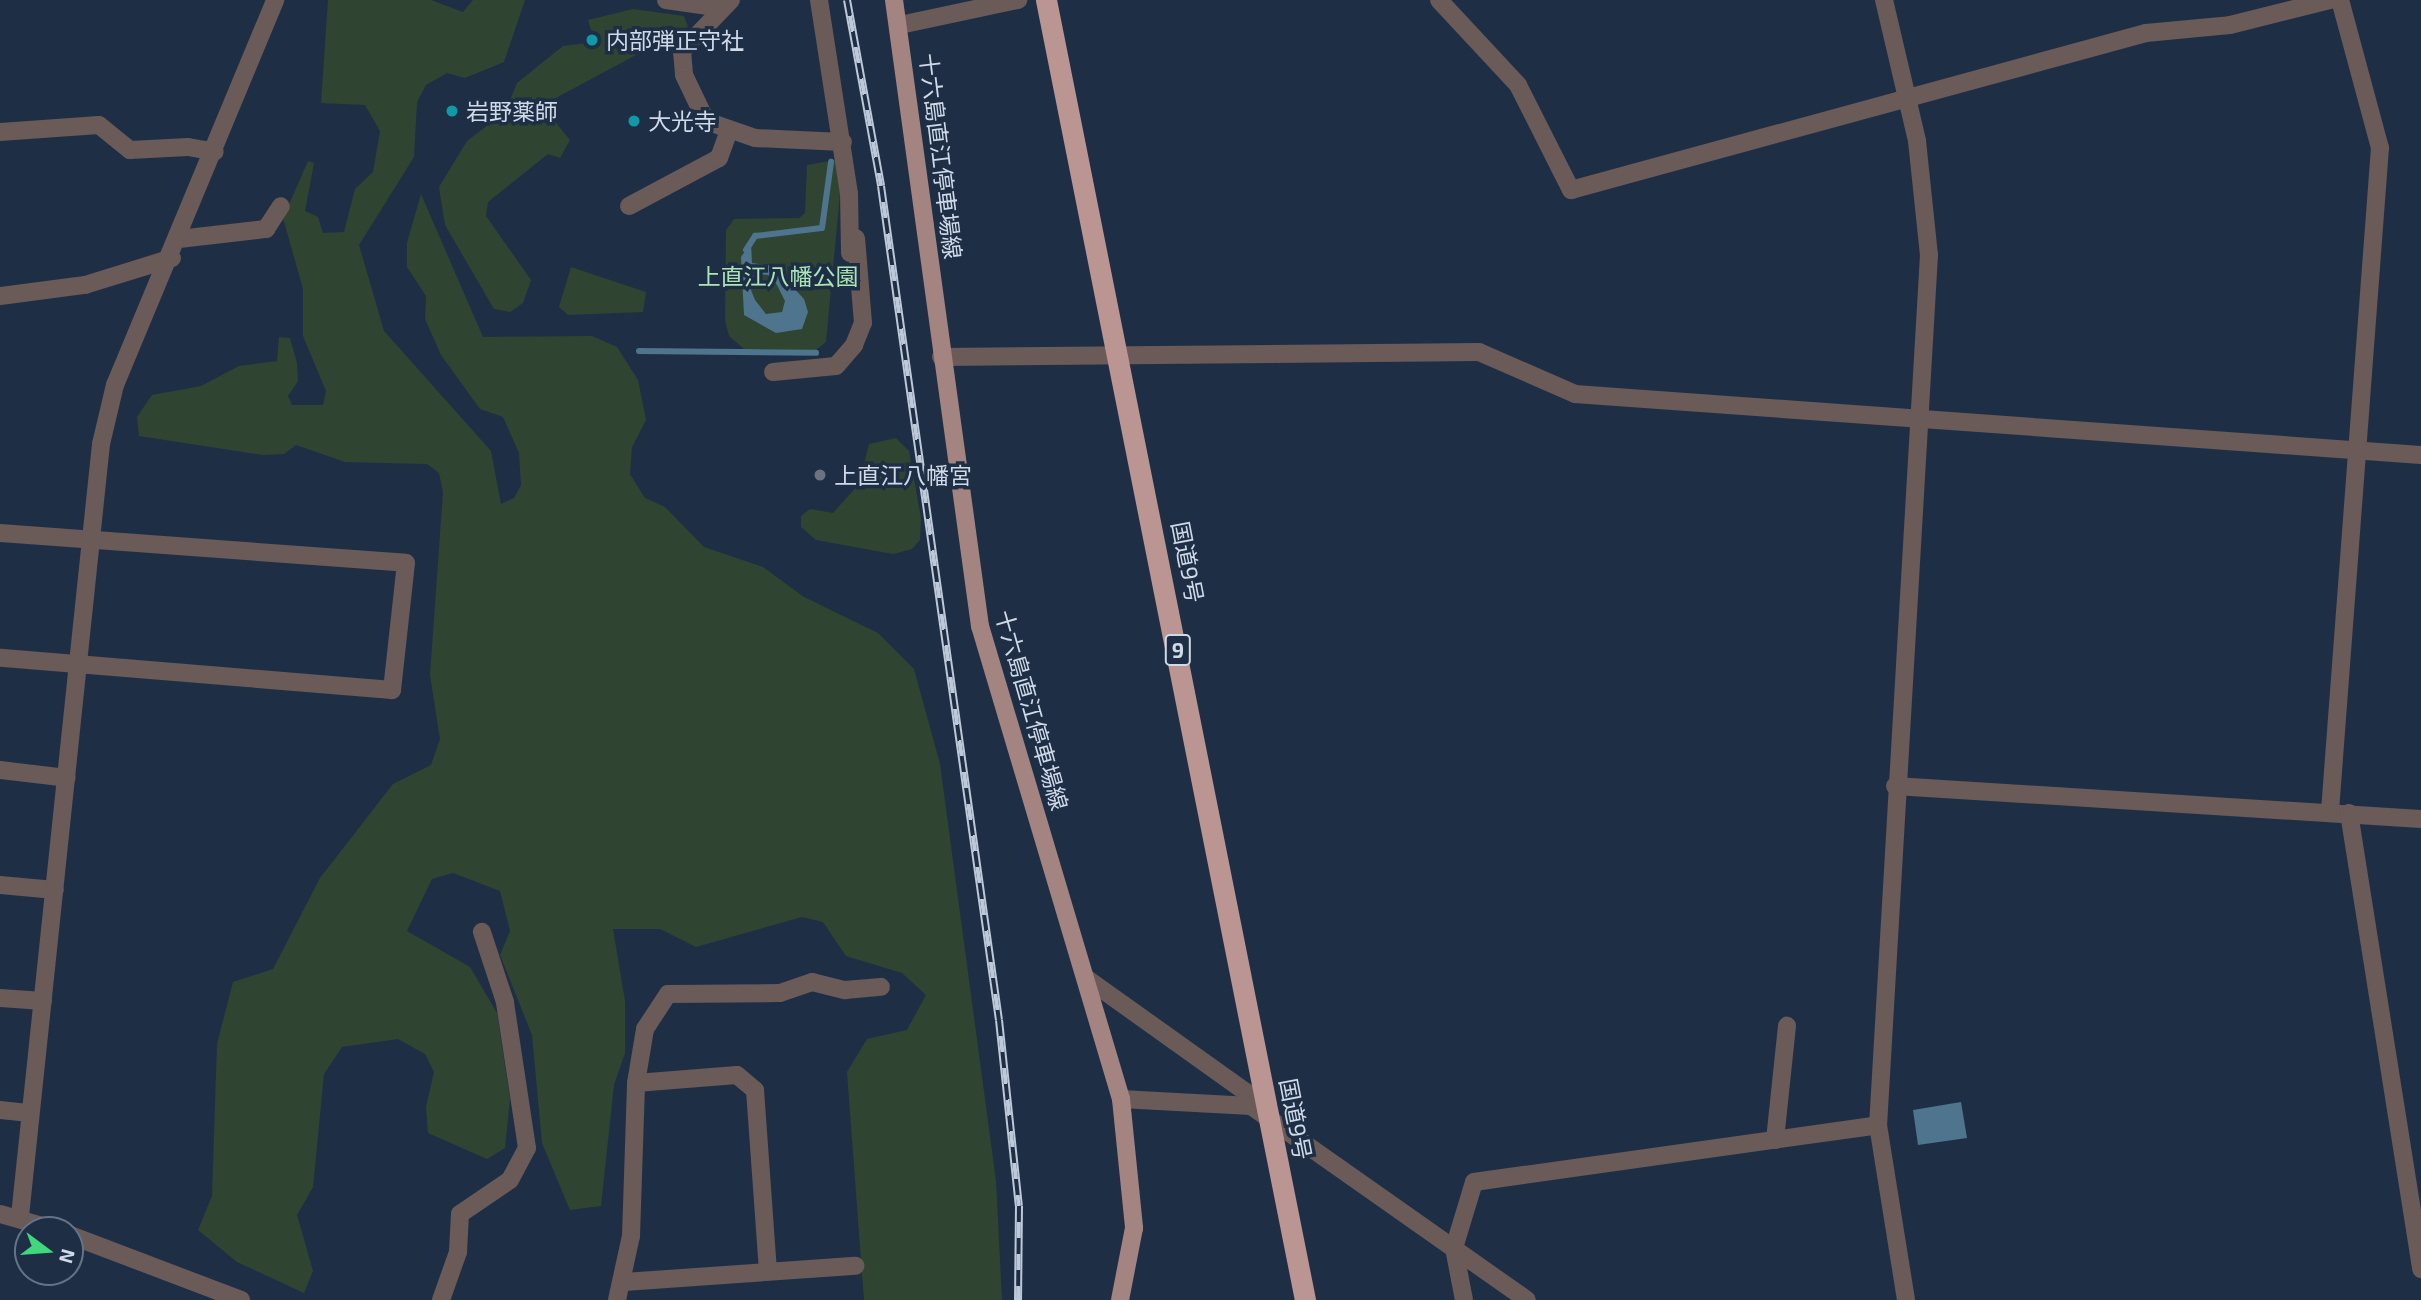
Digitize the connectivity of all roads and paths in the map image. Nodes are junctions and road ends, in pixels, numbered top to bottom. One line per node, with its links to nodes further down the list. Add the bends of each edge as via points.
1 (275, 0): 17 (street)
2 (666, 0): 11 (street)
3 (819, 0): 16 (street)
4 (894, 0): 12 (main road, 十六島直江停車場線)
5 (1018, 0): 12 (street)
6 (1046, 0): 25 (highway, 国道9号 / 9)
7 (1439, 0): 13 (street, via 1518,85 1571,190)
8 (1884, 0): 13 (street)
9 (2330, 0): 13 (street, via 2230,25 2146,33)
10 (2340, 0): 29 (street, via 2380,148)
11 (727, 4): 15 (street, via 682,51 684,75 706,121)
12 (900, 25): 26 (main road, 十六島直江停車場線)
13 (1908, 100): 28 (street, via 1929,255)
14 (0, 132): 17 (street, via 99,125 130,150 188,146)
15 (728, 133): 16 (street); 20 (street, via 719,158)
16 (843, 142): 18 (street)
17 (215, 152): 21 (street)
18 (849, 193): 22 (street); 27 (street, via 862,277 863,323 854,345 836,366)
19 (281, 206): 21 (street, via 266,229)
20 (629, 206)
21 (194, 238): 23 (street)
22 (850, 253)
23 (172, 258): 24 (street, via 86,285); 32 (street, via 116,385 101,443)
24 (0, 296)
25 (1120, 354): 26 (street); 28 (street, via 1479,352 1575,394); 52 (highway, 国道9号 / 9)
26 (941, 357): 44 (main road, 十六島直江停車場線, via 980,626)
27 (773, 372)
28 (1922, 421): 29 (street); 37 (street)
29 (2356, 449): 30 (street); 38 (street)
30 (2421, 455)
31 (0, 533): 32 (street)
32 (93, 538): 34 (street); 34 (street, via 406,563 392,690)
33 (0, 658): 34 (street)
34 (80, 664): 36 (street)
35 (0, 770): 36 (street)
36 (67, 778): 42 (street)
37 (1895, 786): 38 (street); 54 (street)
38 (2330, 811): 39 (street)
39 (2349, 813): 40 (street); 61 (street)
40 (2421, 819)
41 (0, 885): 42 (street)
42 (55, 890): 47 (street)
43 (482, 932): 65 (street, via 505,1002 527,1148 510,1180 460,1214 458,1252)
44 (1086, 978): 50 (main road, 十六島直江停車場線); 52 (street, via 1246,1093)
45 (881, 987): 49 (street, via 845,990 812,982 780,993 667,994 645,1029)
46 (0, 998): 47 (street)
47 (43, 1001): 53 (street)
48 (1787, 1026): 55 (street)
49 (636, 1083): 62 (street, via 737,1075 754,1090); 63 (street)
50 (1121, 1099): 52 (street); 67 (main road, 十六島直江停車場線, via 1134,1228)
51 (0, 1110): 53 (street)
52 (1260, 1111): 59 (street); 68 (highway, 国道9号 / 9)
53 (30, 1113): 57 (street)
54 (1878, 1125): 55 (street); 71 (street)
55 (1774, 1140): 59 (street, via 1474,1182)
56 (0, 1214): 57 (street)
57 (20, 1216)
58 (84, 1241): 64 (street)
59 (1454, 1248): 69 (street); 70 (street)
60 (855, 1266): 62 (street)
61 (2421, 1269)
62 (768, 1272): 63 (street)
63 (625, 1282): 66 (street)
64 (241, 1300)
65 (441, 1300)
66 (617, 1300)
67 (1120, 1300)
68 (1305, 1300)
69 (1464, 1300)
70 (1527, 1300)
71 (1906, 1300)

